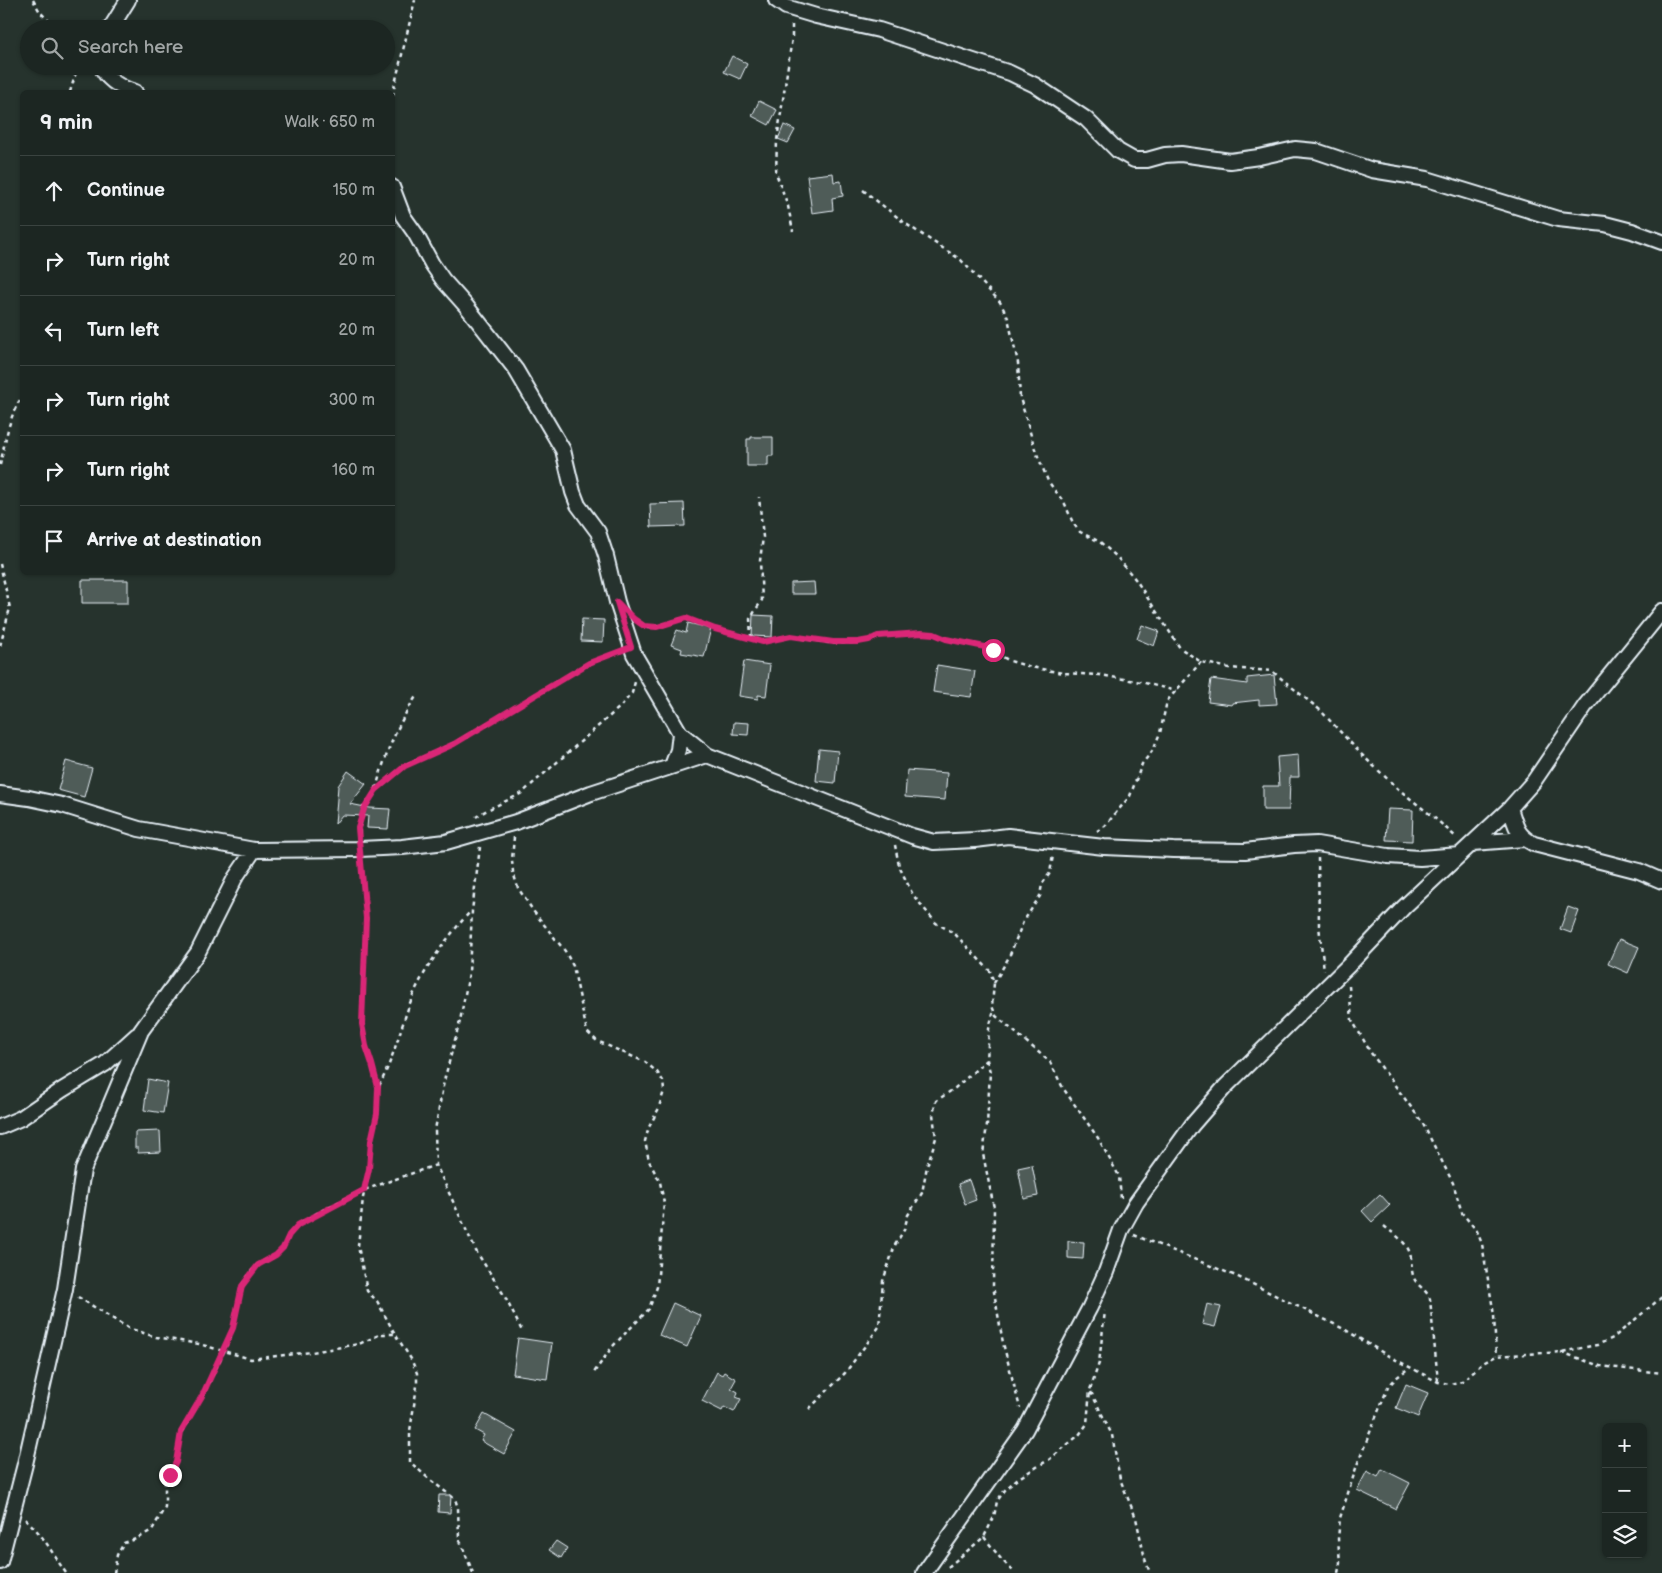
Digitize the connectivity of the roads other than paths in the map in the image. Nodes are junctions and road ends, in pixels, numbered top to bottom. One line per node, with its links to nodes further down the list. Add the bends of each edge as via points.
1 (128, 0): 3 (street)
2 (781, 3): 7 (street, via 816,16 879,30 1010,73 1035,85 1086,119 1118,151 1134,160 1181,154 1230,161 1294,149 1316,151 1372,170 1427,179 1558,219 1605,224)
3 (116, 20)
4 (107, 75): 5 (street)
5 (126, 90)
6 (395, 195): 9 (street, via 403,216 432,264 516,370 563,450 578,505 598,532 631,647)
7 (1662, 242)
8 (1662, 611): 13 (street, via 1585,706 1534,781)
9 (680, 733): 10 (street); 11 (street)
10 (707, 755): 11 (street); 15 (street, via 934,842 1008,836 1104,847 1245,851 1317,844 1420,858)
11 (672, 766): 16 (street, via 516,822 446,842 360,849)
12 (0, 794): 16 (street, via 62,805 139,830)
13 (1510, 808): 14 (street, via 1517,830); 15 (street)
14 (1524, 839): 15 (street); 17 (street, via 1639,870)
15 (1467, 849): 21 (street, via 1260,1051 1192,1125 1128,1217 1090,1307 1025,1430)
16 (254, 850): 18 (street, via 198,952)
17 (1662, 881)
18 (141, 1031): 19 (street, via 105,1064 21,1118); 20 (street, via 83,1170 65,1289)
19 (0, 1127)
20 (0, 1562)
21 (924, 1573)

